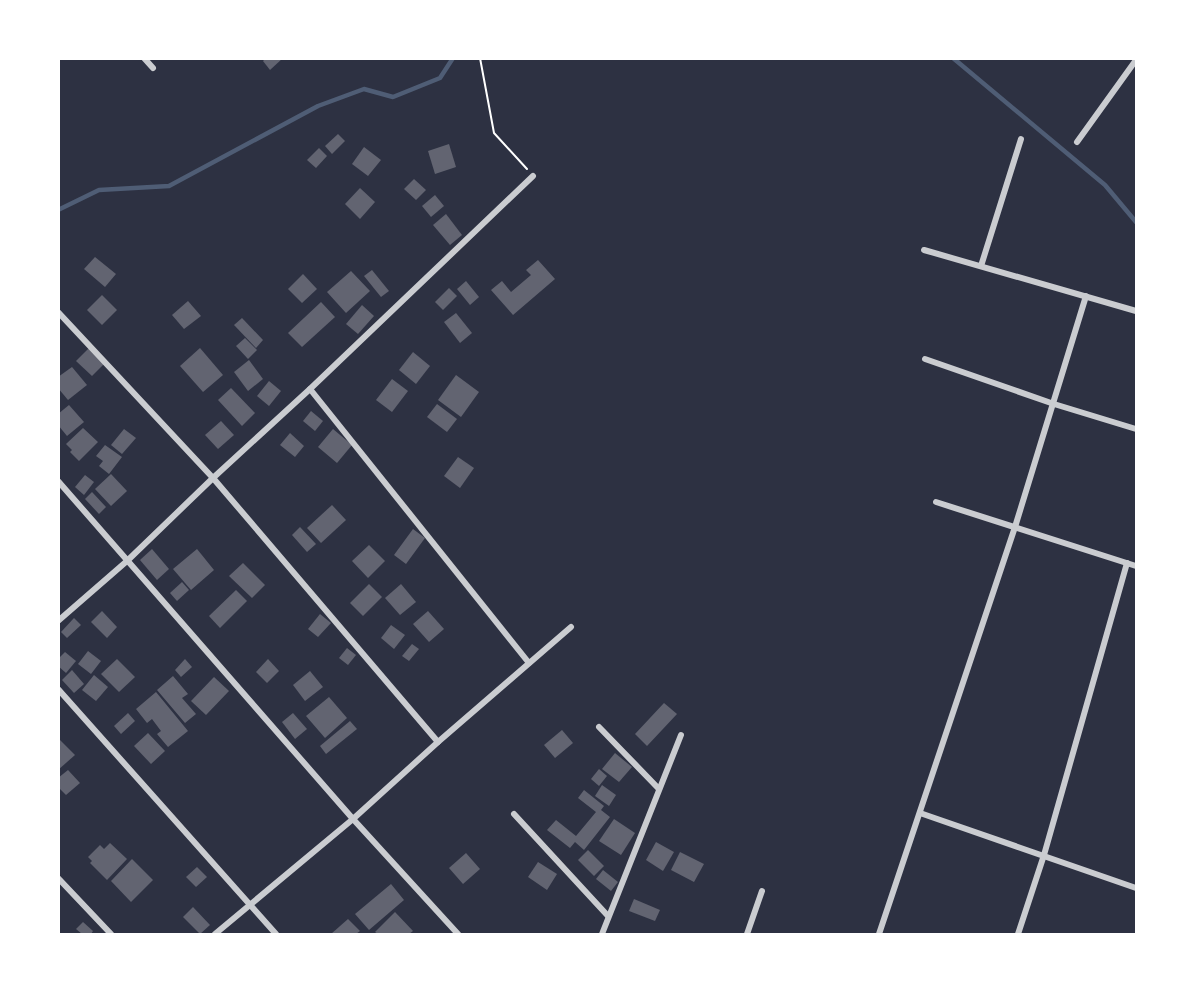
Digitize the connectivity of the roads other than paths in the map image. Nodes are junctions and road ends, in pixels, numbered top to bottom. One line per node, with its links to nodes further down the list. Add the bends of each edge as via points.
1 (144, 58): 3 (street)
2 (1137, 60): 5 (street)
3 (153, 68)
4 (1021, 139): 8 (street)
5 (1077, 142)
6 (533, 176): 13 (street)
7 (924, 249): 8 (street)
8 (981, 266): 9 (street)
9 (1086, 296): 10 (street); 14 (street)
10 (1137, 311)
11 (58, 312): 16 (street)
12 (925, 359): 14 (street)
13 (310, 389): 16 (street); 25 (street)
14 (1054, 404): 15 (street); 19 (street)
15 (1137, 429)
16 (213, 478): 20 (street); 29 (street)
17 (58, 481): 20 (street)
18 (936, 502): 19 (street)
19 (1015, 527): 21 (street); 31 (street)
20 (128, 561): 23 (street); 33 (street)
21 (1127, 563): 22 (street); 34 (street)
22 (1137, 566)
23 (58, 621)
24 (571, 627): 25 (street)
25 (529, 663): 29 (street)
26 (58, 689): 38 (street)
27 (599, 728): 30 (street)
28 (681, 735): 30 (street)
29 (438, 742): 33 (street)
30 (659, 789): 39 (street)
31 (920, 813): 34 (street); 46 (street)
32 (514, 814): 39 (street)
33 (353, 819): 38 (street); 43 (street)
34 (1044, 855): 36 (street); 47 (street)
35 (58, 878): 40 (street)
36 (1137, 888)
37 (762, 891): 45 (street)
38 (249, 905): 41 (street); 42 (street)
39 (608, 916): 44 (street)
40 (111, 934)
41 (215, 934)
42 (276, 934)
43 (458, 934)
44 (602, 934)
45 (747, 934)
46 (879, 934)
47 (1018, 934)

